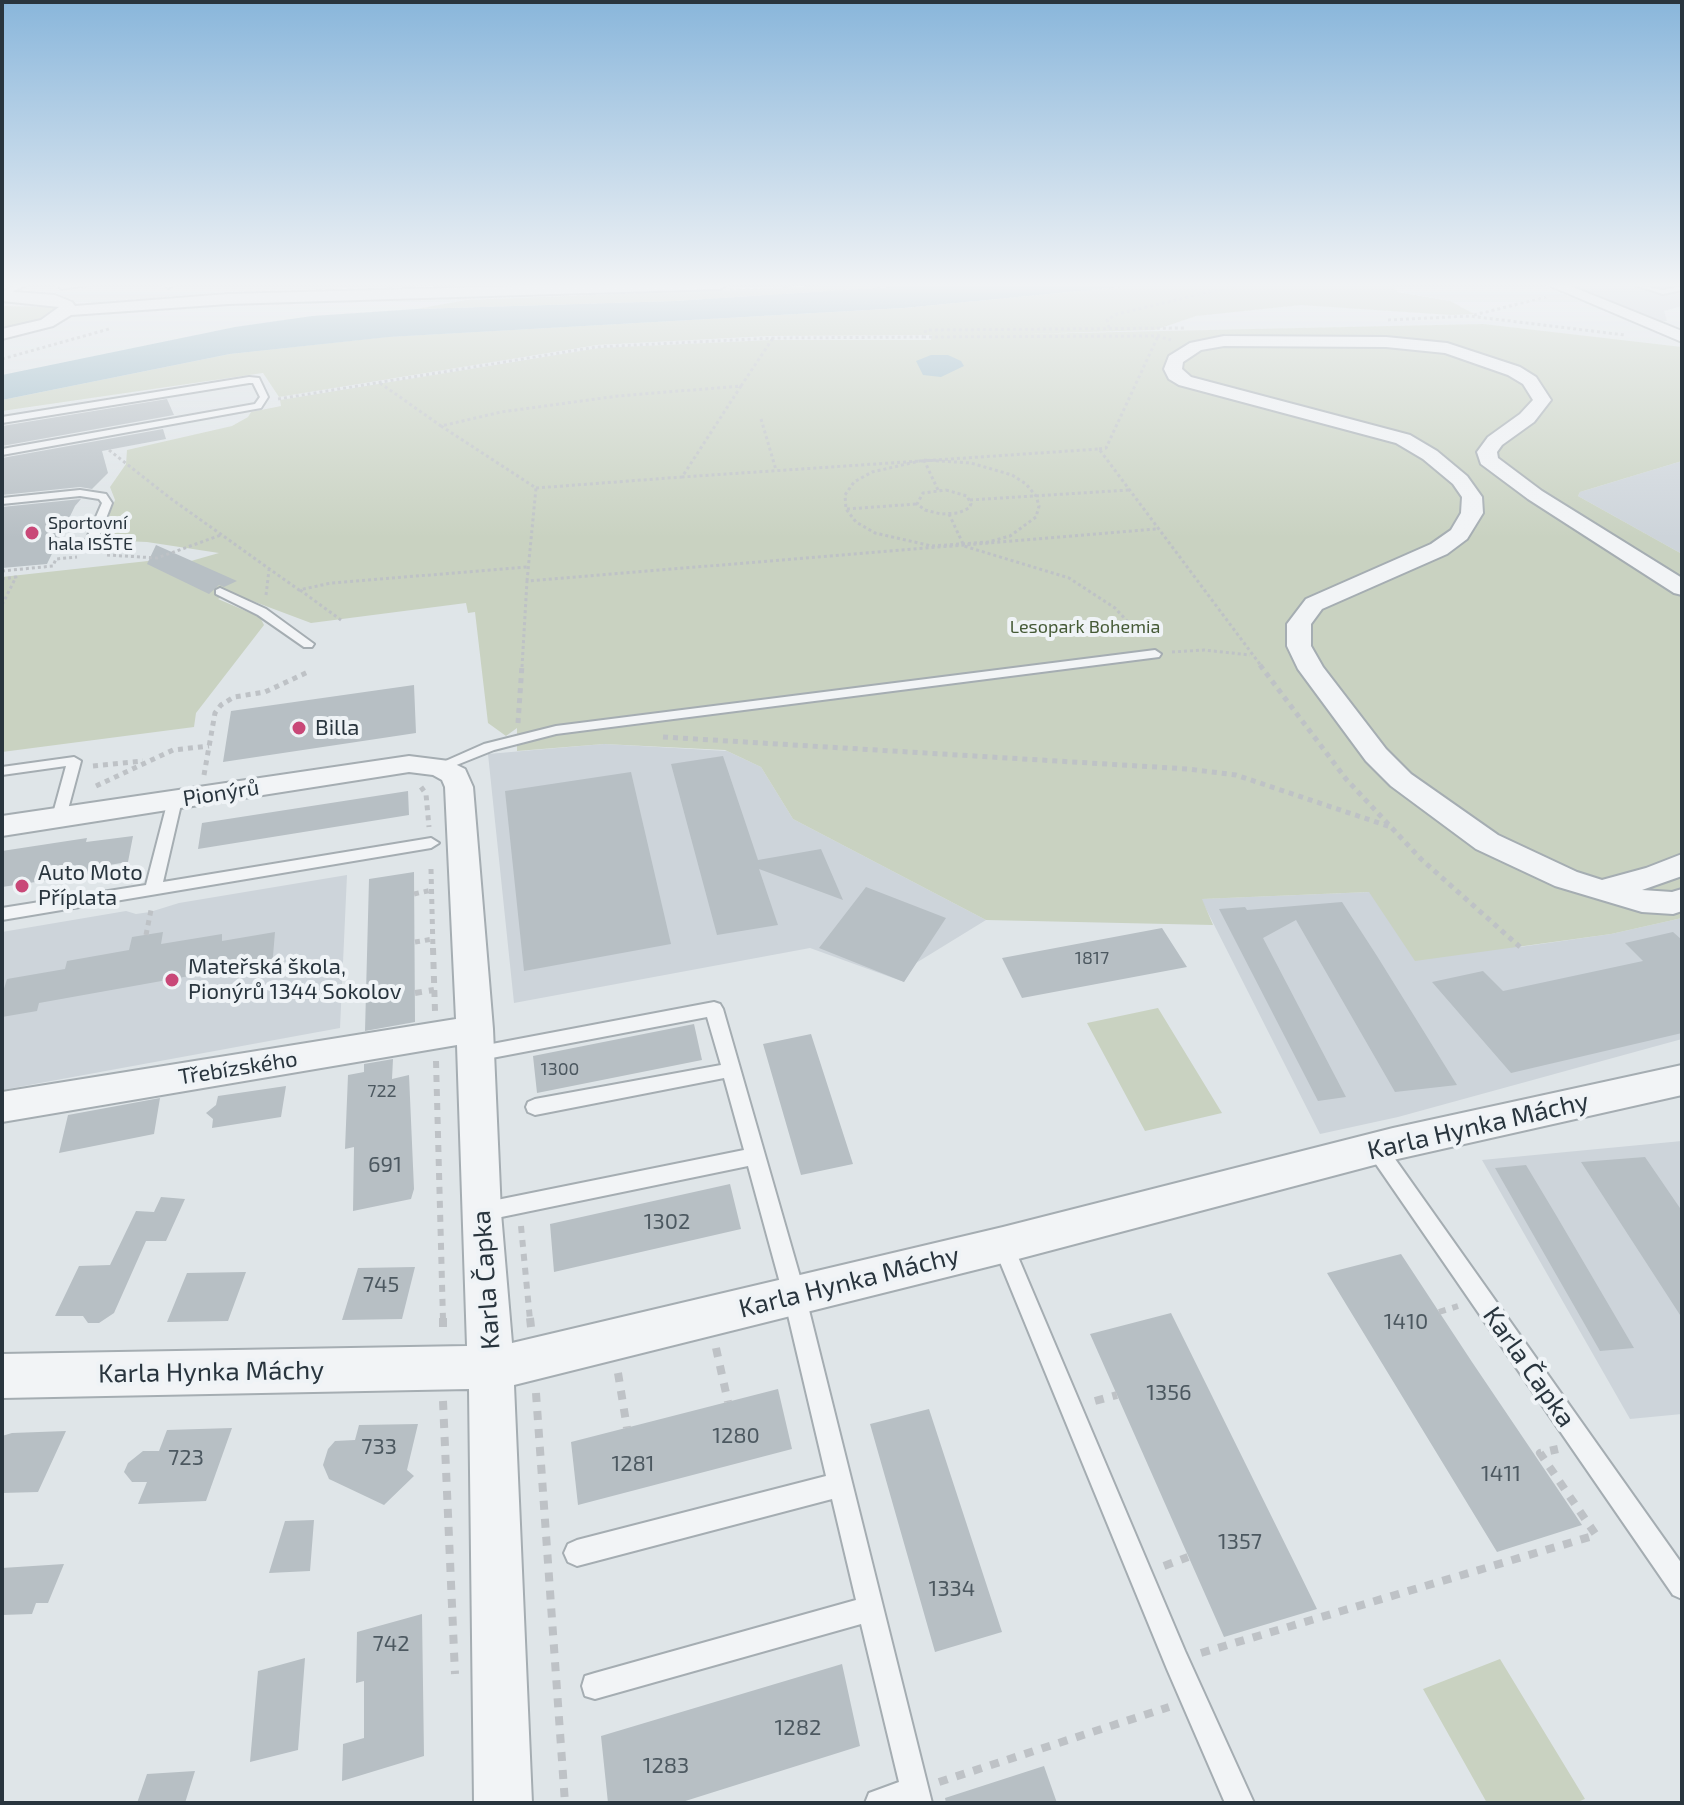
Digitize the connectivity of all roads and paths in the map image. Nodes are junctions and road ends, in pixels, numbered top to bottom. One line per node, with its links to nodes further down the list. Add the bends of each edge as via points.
1 (458, 369): 6 (path)
2 (752, 369): 7 (path)
3 (1142, 369): 15 (path, via 1106,448)
4 (1173, 369): 65 (street, via 1185,381 1403,439 1460,480 1472,497 1472,513 1459,534 1439,549 1314,604 1299,624 1299,646 1376,755 1401,780 1487,842)
5 (1510, 369): 38 (street, via 1530,381 1542,400 1495,441 1488,460)
6 (379, 382): 8 (path, via 279,399); 11 (path)
7 (741, 386): 11 (path, via 618,396); 19 (path)
8 (261, 397): 10 (lane, via 256,380 249,380); 12 (lane); 14 (lane); 16 (lane)
9 (761, 419): 18 (path)
10 (2, 420)
11 (441, 426): 20 (path)
12 (2, 432)
13 (104, 439): 30 (path, via 110,452)
14 (2, 441)
15 (1099, 449): 17 (path); 22 (path)
16 (2, 452)
17 (924, 460): 18 (path); 21 (path); 23 (path, via 993,468 1026,484); 27 (path, via 884,468 854,482 845,495)
18 (776, 470): 19 (path)
19 (682, 477): 20 (path)
20 (536, 488): 34 (path)
21 (938, 490): 24 (path); 26 (path, via 919,496)
22 (1129, 490): 23 (path); 29 (path)
23 (1036, 496): 24 (path); 31 (path, via 1036,517 1026,527)
24 (970, 500): 28 (path, via 969,508)
25 (2, 501): 32 (lane, via 80,493 102,496 107,503)
26 (917, 504): 27 (path); 28 (path, via 932,513)
27 (846, 509): 31 (path, via 875,533 901,541)
28 (949, 514): 31 (path)
29 (1157, 529): 31 (path); 45 (path)
30 (222, 535): 33 (path, via 157,558); 39 (path)
31 (964, 546): 37 (path); 44 (path, via 1069,578 1115,608)
32 (87, 552): 35 (path, via 56,559 53,566)
33 (98, 556)
34 (528, 567): 37 (path); 39 (path)
35 (2, 571)
36 (2, 579): 41 (path, via 16,577)
37 (527, 581): 47 (path)
38 (1682, 588)
39 (299, 590): 42 (path)
40 (220, 592): 43 (lane, via 262,612)
41 (2, 605)
42 (341, 620)
43 (308, 644)
44 (1155, 654): 45 (path, via 1204,650); 55 (lane, via 556,730 489,747)
45 (1251, 655): 60 (path, via 1346,779)
46 (310, 671): 50 (path, via 221,705)
47 (517, 727)
48 (649, 736): 49 (path)
49 (743, 743): 51 (path); 60 (path, via 1236,775)
50 (209, 746): 52 (path, via 173,750); 56 (path)
51 (733, 750)
52 (146, 761): 53 (path); 58 (path)
53 (72, 768): 54 (lane, via 74,761); 58 (lane)
54 (2, 771)
55 (422, 774): 57 (street, Pionýrů, via 409,764); 61 (path); 74 (street, Karla Čapka, via 455,775 459,787)
56 (202, 784)
57 (175, 800): 58 (street, Pionýrů); 63 (lane)
58 (61, 810): 59 (street, Pionýrů)
59 (2, 826)
60 (1392, 828): 71 (path)
61 (431, 843): 63 (lane); 64 (path)
62 (1682, 864): 65 (street)
63 (153, 889): 68 (lane)
64 (432, 890): 66 (path); 69 (path)
65 (1600, 890): 67 (street, via 1642,901)
66 (414, 894)
67 (1682, 900)
68 (2, 914)
69 (433, 939): 70 (path); 72 (path)
70 (415, 942)
71 (1520, 947)
72 (434, 990): 73 (path); 74 (path)
73 (415, 993)
74 (462, 1039): 75 (lane, via 714,1009); 77 (street, Třebízského); 81 (street, Karla Čapka); 87 (path)
75 (731, 1070): 78 (lane); 80 (lane)
76 (1682, 1080): 79 (street, Karla Hynka Máchy)
77 (2, 1107)
78 (535, 1107)
79 (1376, 1148): 82 (street, Karla Hynka Máchy); 91 (lane, Karla Čapka)
80 (755, 1156): 81 (lane); 83 (lane)
81 (500, 1209): 86 (street, Karla Čapka); 86 (path)
82 (1003, 1245): 83 (street, Karla Hynka Máchy); 99 (lane)
83 (794, 1294): 84 (street, Karla Hynka Máchy); 92 (lane)
84 (709, 1316): 85 (street, Karla Hynka Máchy); 89 (path)
85 (612, 1342): 86 (street, Karla Hynka Máchy); 90 (path)
86 (513, 1364): 87 (street, Karla Hynka Máchy); 101 (street, Karla Čapka); 102 (path)
87 (444, 1368): 88 (street, Karla Hynka Máchy); 97 (path)
88 (2, 1376)
89 (728, 1402)
90 (627, 1428)
91 (1582, 1443): 94 (lane, Karla Čapka); 96 (path, via 1540,1453 1596,1535)
92 (841, 1484): 93 (lane); 95 (lane)
93 (577, 1553)
94 (1682, 1586)
95 (870, 1609): 98 (lane); 100 (lane)
96 (1196, 1654)
97 (455, 1680)
98 (595, 1686)
99 (1195, 1699): 100 (path); 104 (lane)
100 (917, 1797): 103 (lane)
101 (503, 1803)
102 (565, 1803)
103 (879, 1803)
104 (1240, 1803)

